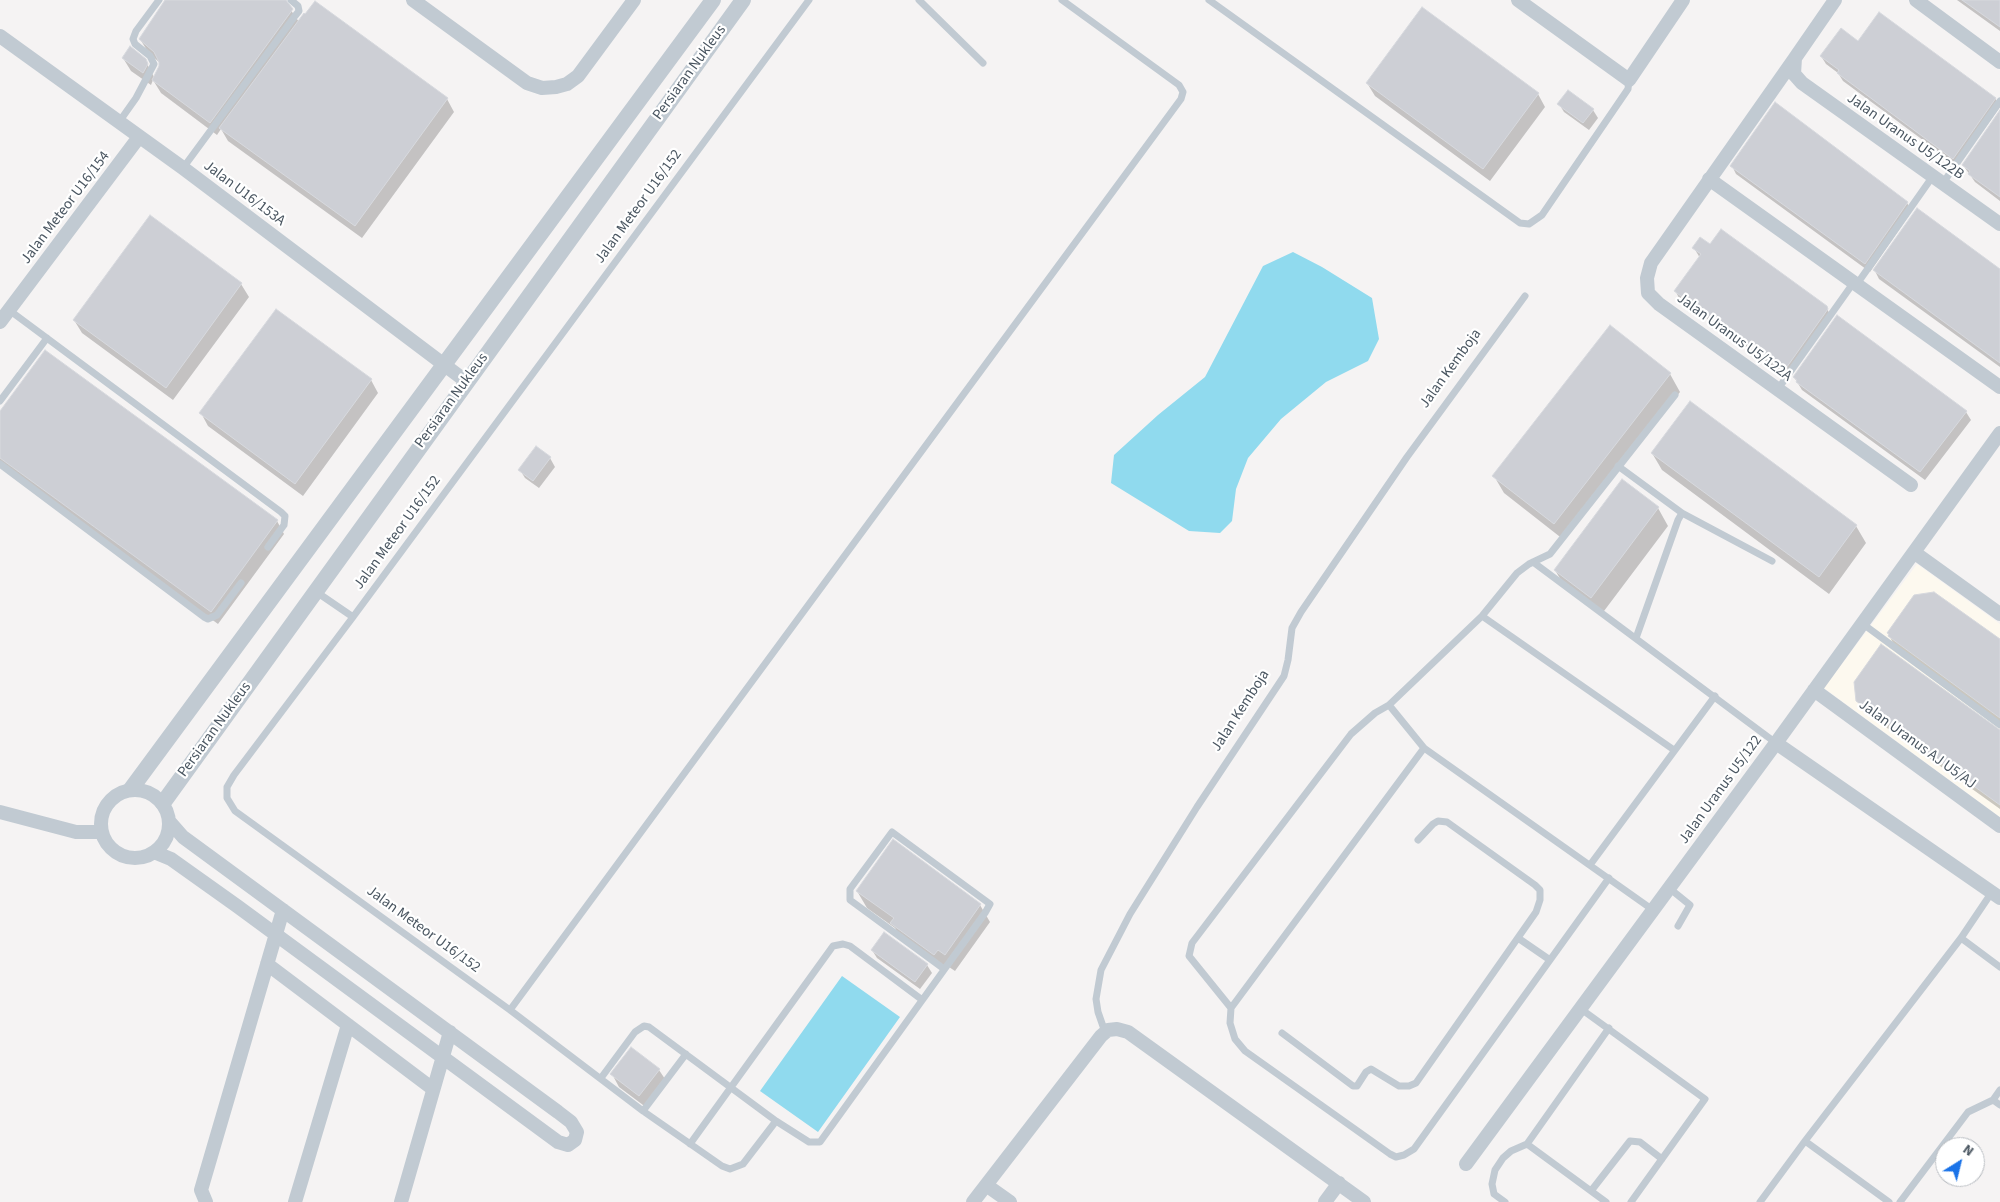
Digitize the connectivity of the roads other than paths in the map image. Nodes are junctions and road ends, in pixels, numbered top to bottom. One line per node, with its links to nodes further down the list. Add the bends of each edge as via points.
1 (159, 0): 21 (lane, via 133,40 154,64)
2 (292, 0): 23 (lane, via 298,6 296,16)
3 (413, 0): 4 (street, via 526,83 542,88 567,84 578,76)
4 (634, 0)
5 (713, 0): 32 (street, Persiaran Nukleus)
6 (742, 0): 33 (street, Persiaran Nukleus)
7 (809, 0): 51 (lane, Jalan Meteor U16/152)
8 (919, 0): 18 (lane)
9 (1062, 0): 86 (lane, via 1179,85 1183,92 1181,99)
10 (1208, 0): 19 (lane, via 1520,223 1529,224 1542,215 1628,89)
11 (1518, 0): 19 (street)
12 (1683, 0): 19 (street)
13 (1835, 0): 16 (street, Jalan Uranus U5/122A)
14 (1916, 0): 17 (street)
15 (0, 36): 21 (street, Jalan U16/153A)
16 (1795, 58): 24 (street, Jalan Uranus U5/122A); 25 (street, Jalan Uranus U5/122B, via 1794,74 1802,84)
17 (2000, 62)
18 (983, 63)
19 (1629, 80)
20 (2000, 101): 25 (lane)
21 (119, 122): 22 (street, Jalan U16/153A)
22 (139, 137): 23 (street, Jalan U16/153A); 29 (street, Jalan Meteor U16/154)
23 (183, 168): 32 (street, Jalan U16/153A)
24 (1709, 179): 27 (street); 35 (street, Jalan Uranus U5/122A, via 1650,263 1648,293)
25 (1938, 180): 26 (street, Jalan Uranus U5/122B); 27 (lane)
26 (2000, 224)
27 (1856, 283): 34 (street); 35 (lane)
28 (1525, 296): 90 (lane, Jalan Kemboja, via 1407,457 1301,612 1292,628 1284,676 1135,906 1101,970 1096,1000)
29 (9, 310): 30 (street, Jalan Meteor U16/154); 31 (lane)
30 (0, 322)
31 (46, 338): 37 (lane); 43 (lane, via 282,512 286,520)
32 (445, 366): 33 (street, Jalan U16/153A); 61 (street, Persiaran Nukleus)
33 (467, 382): 48 (street, Persiaran Nukleus)
34 (2000, 388)
35 (1778, 390): 41 (street, Jalan Uranus U5/122A)
36 (1675, 395): 40 (lane)
37 (0, 401)
38 (2000, 433): 44 (street, Jalan Uranus U5/122)
39 (0, 464): 47 (lane, via 208,619 217,615)
40 (1618, 466): 42 (lane); 46 (lane, via 1550,554)
41 (1911, 485)
42 (1682, 513): 45 (lane); 53 (lane)
43 (268, 547)
44 (1915, 553): 49 (street); 52 (street, Jalan Uranus U5/122)
45 (1772, 561)
46 (1533, 562): 50 (lane, via 1517,573); 53 (lane)
47 (241, 584)
48 (314, 591): 51 (lane); 62 (street, Persiaran Nukleus)
49 (2000, 614)
50 (1482, 616): 56 (lane); 60 (lane)
51 (353, 617): 86 (lane, Jalan Meteor U16/152, via 234,775 227,787 227,798 235,811)
52 (1863, 624): 54 (street, Jalan Uranus U5/122); 57 (lane)
53 (1636, 638): 55 (lane)
54 (1814, 690): 58 (street, Jalan Uranus U5/122); 65 (street, Jalan Uranus AJ U5/AJ)
55 (1716, 696): 58 (lane); 60 (lane)
56 (1389, 705): 59 (lane); 84 (lane, via 1351,734 1192,943 1189,956)
57 (2000, 725)
58 (1776, 743): 71 (street, Jalan Uranus U5/122); 72 (street)
59 (1424, 748): 69 (lane); 84 (lane)
60 (1674, 750): 69 (lane)
61 (131, 789): 62 (street, via 143,790); 66 (street, via 110,799 100,820)
62 (162, 803): 64 (street)
63 (0, 812): 66 (street, via 76,832)
64 (169, 820): 68 (street, via 166,839); 73 (street, via 183,837)
65 (2000, 826)
66 (101, 832): 68 (street, via 115,852 126,857 138,858)
67 (1418, 840): 77 (lane, via 1433,824 1447,822 1535,884 1540,890 1540,900 1536,912)
68 (154, 852): 76 (street, via 170,858)
69 (1590, 865): 70 (lane)
70 (1609, 878): 74 (lane); 79 (lane)
71 (1669, 888): 74 (street, Jalan Uranus U5/122); 75 (lane, via 1690,905)
72 (1996, 895): 78 (lane)
73 (283, 910): 76 (street); 89 (street)
74 (1653, 910): 85 (street, Jalan Uranus U5/122)
75 (1678, 926)
76 (276, 934): 80 (street); 93 (street)
77 (1518, 938): 79 (lane); 91 (lane, via 1416,1083 1410,1086 1399,1086 1371,1069 1357,1086 1353,1086)
78 (1961, 938): 81 (lane); 102 (lane)
79 (1550, 960): 84 (lane, via 1414,1149 1396,1157 1245,1051 1235,1038 1230,1023)
80 (267, 964): 87 (street); 110 (street, via 201,1190)
81 (2000, 967)
82 (944, 969): 82 (lane, via 850,900 850,889 892,832 990,904); 83 (lane)
83 (921, 999): 95 (lane, via 850,946 837,944); 101 (lane, via 820,1142 809,1142)
84 (1232, 1008)
85 (1580, 1009): 88 (lane); 106 (street, Jalan Uranus U5/122)
86 (510, 1010): 94 (lane, Jalan Meteor U16/152)
87 (348, 1025): 96 (street); 111 (street)
88 (1609, 1028): 104 (lane); 105 (lane, via 1705,1099)
89 (450, 1032): 93 (street); 93 (street, via 571,1122 577,1132 575,1140 568,1145 558,1142)
90 (1106, 1032): 107 (street, via 1117,1029 1128,1032); 108 (street)
91 (1282, 1033)
92 (686, 1054): 94 (lane, via 644,1026); 95 (lane); 100 (lane)
93 (443, 1057): 96 (street)
94 (601, 1078): 100 (lane, Jalan Meteor U16/152)
95 (732, 1087): 101 (lane); 103 (lane)
96 (433, 1089): 112 (street)
97 (2000, 1090): 98 (lane)
98 (1993, 1100): 99 (lane); 122 (lane, via 1968,1112)
99 (2000, 1105)
100 (644, 1111): 103 (lane, Jalan Meteor U16/152)
101 (776, 1121): 103 (lane, Jalan Meteor U16/152, via 743,1164 730,1170)
102 (1804, 1141): 120 (lane); 121 (lane)
103 (690, 1144)
104 (1527, 1144): 109 (lane); 117 (lane, via 1511,1151 1495,1170 1494,1194)
105 (1662, 1159): 109 (lane, via 1640,1142 1630,1141); 119 (lane)
106 (1466, 1164)
107 (1339, 1183): 115 (street); 116 (street)
108 (986, 1185): 113 (street); 114 (street)
109 (1591, 1191): 118 (lane)
110 (206, 1202)
111 (295, 1202)
112 (401, 1202)
113 (973, 1202)
114 (1010, 1202)
115 (1325, 1202)
116 (1364, 1202)
117 (1505, 1202)
118 (1606, 1202)
119 (1631, 1202)
120 (1760, 1202)
121 (1889, 1202)
122 (1900, 1202)

